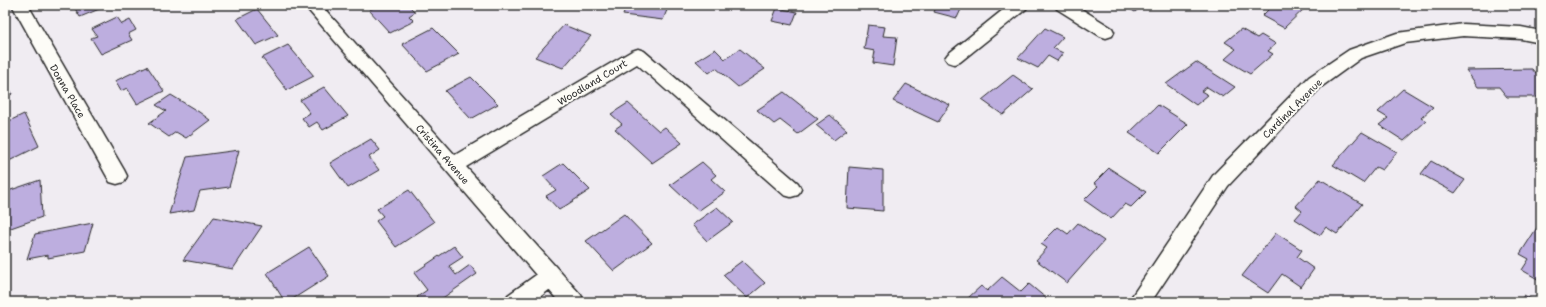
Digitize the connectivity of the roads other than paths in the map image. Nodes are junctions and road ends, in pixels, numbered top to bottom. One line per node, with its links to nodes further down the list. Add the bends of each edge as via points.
1 (20, 5): 9 (street, Donna Place)
2 (312, 5): 8 (street, Cristina Avenue)
3 (1020, 5): 7 (street)
4 (1063, 5): 5 (street)
5 (1106, 32)
6 (1541, 37): 14 (street, Cardinal Avenue, via 1521,32 1463,30 1403,37 1355,54 1315,82 1221,180)
7 (954, 58)
8 (453, 166): 10 (street, Woodland Court, via 638,55); 11 (street, Cristina Avenue)
9 (116, 176)
10 (791, 189)
11 (551, 277): 12 (street); 13 (street, Cristina Avenue)
12 (516, 302)
13 (573, 302)
14 (1139, 302)

